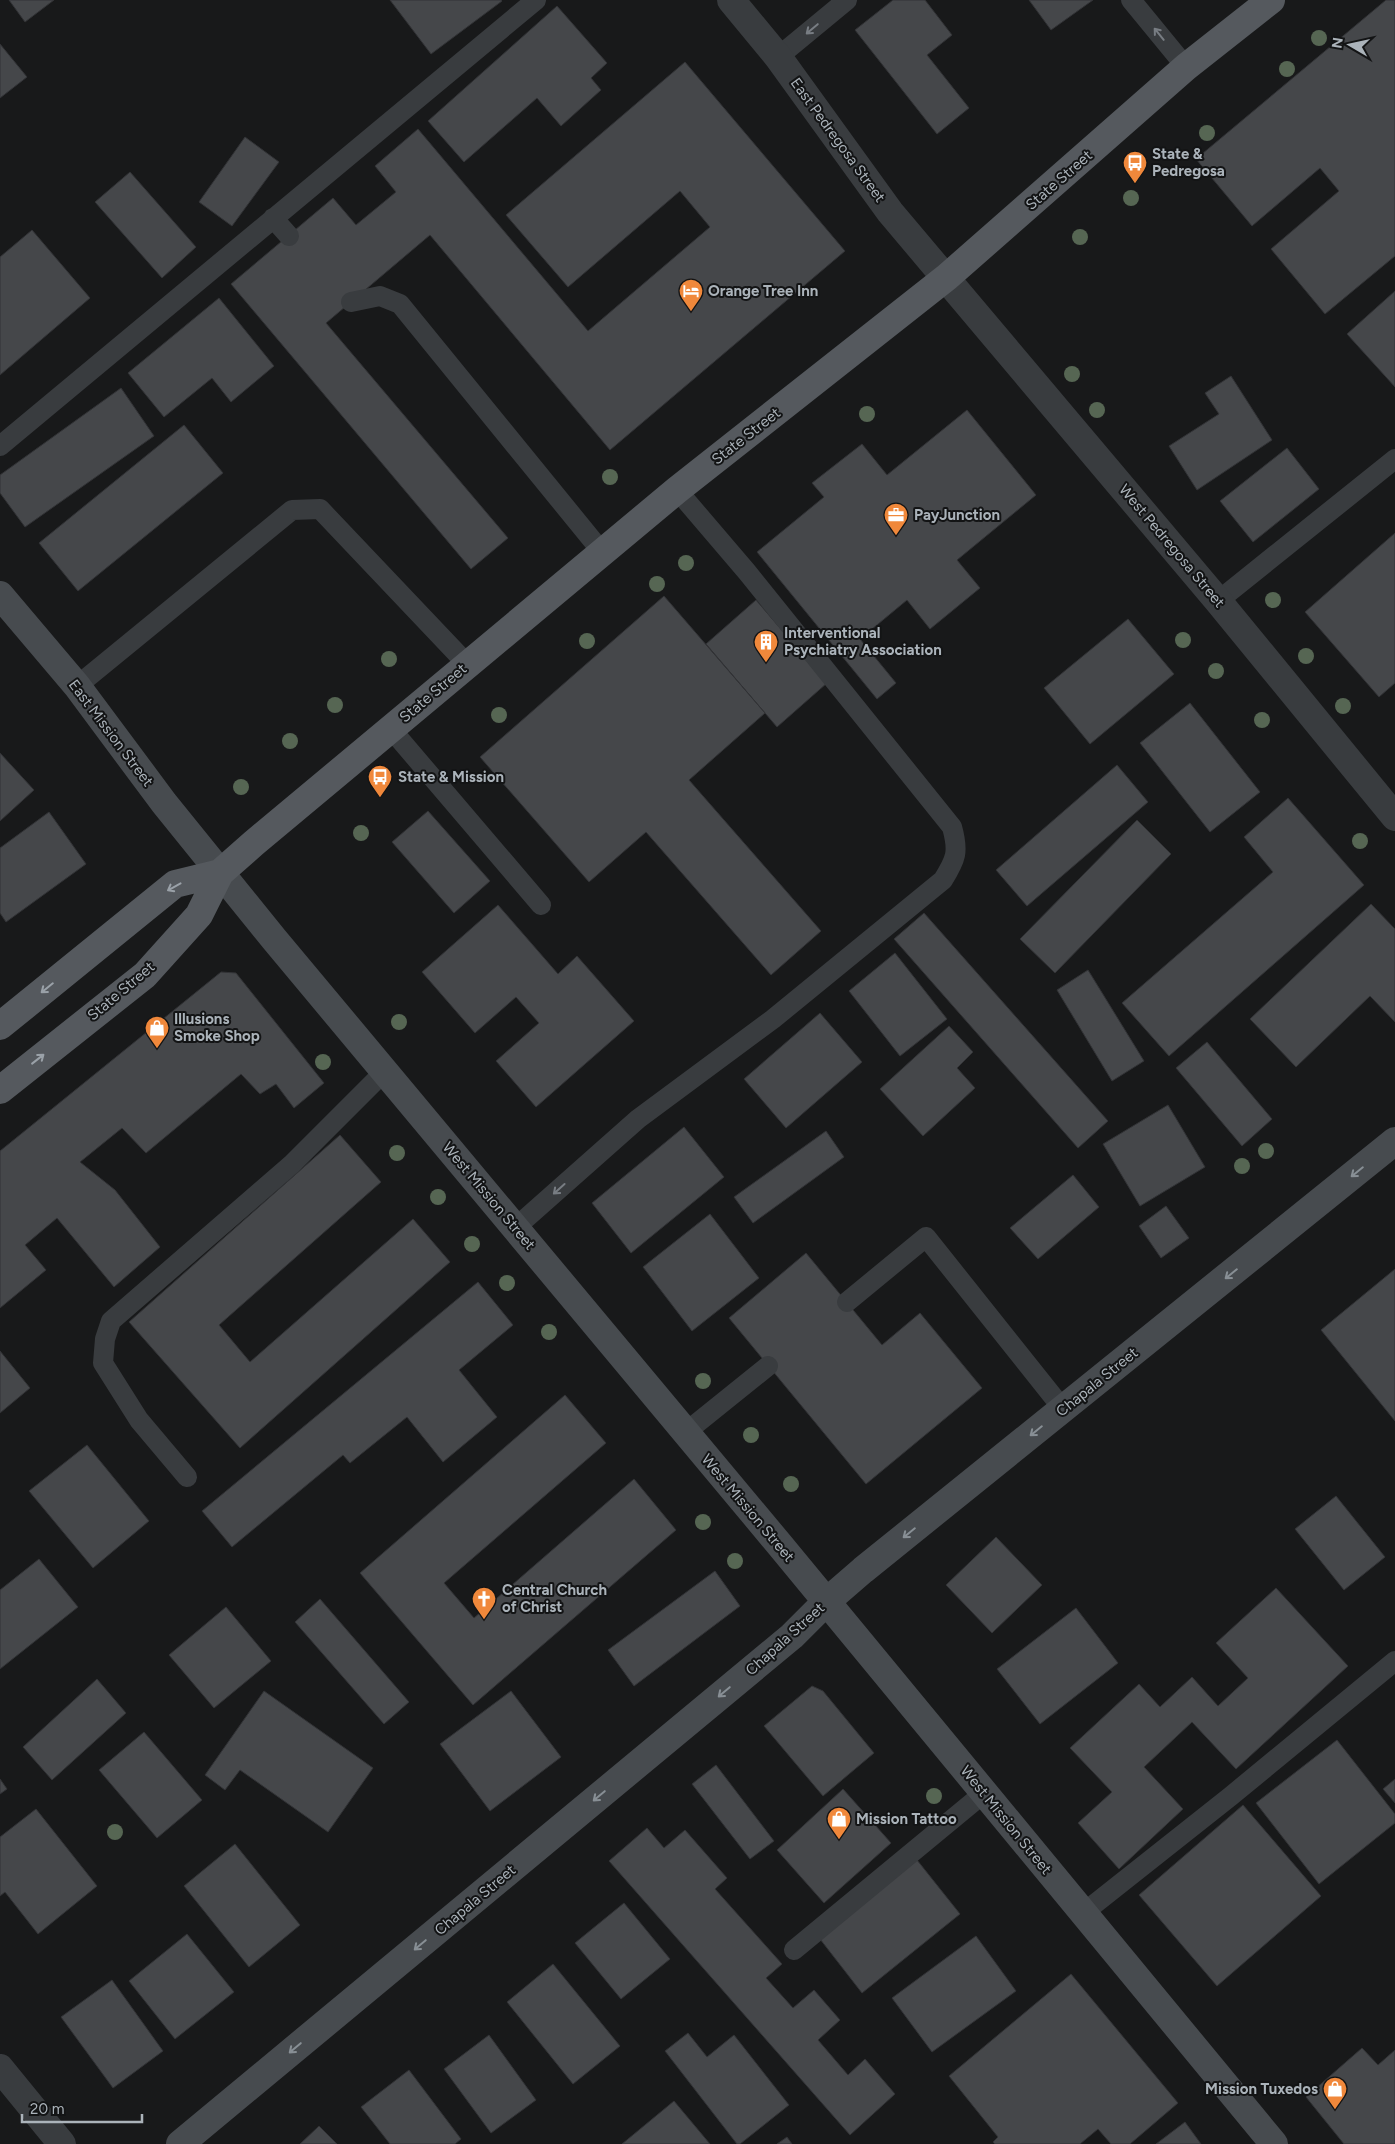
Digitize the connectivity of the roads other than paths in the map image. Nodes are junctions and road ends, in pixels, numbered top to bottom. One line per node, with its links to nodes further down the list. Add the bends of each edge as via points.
1 (536, 0): 8 (lane)
2 (731, 0): 6 (street, East Pedregosa Street)
3 (847, 0): 6 (lane, one-way to 6)
4 (1131, 0): 7 (lane, one-way to 4)
5 (1271, 0): 7 (main road, State Street)
6 (778, 57): 10 (street, East Pedregosa Street, via 890,212)
7 (1186, 67): 10 (main road, State Street)
8 (273, 218): 9 (lane); 12 (lane)
9 (289, 236)
10 (947, 277): 14 (main road, State Street); 17 (street, West Pedregosa Street)
11 (351, 302): 15 (lane, via 380,296 400,304)
12 (0, 446)
13 (1395, 458): 17 (lane)
14 (677, 490): 15 (main road, State Street); 28 (lane, one-way to 28, via 952,827 957,843 956,860 943,880 774,1019 638,1119)
15 (602, 552): 18 (main road, State Street)
16 (0, 595): 19 (street, East Mission Street)
17 (1218, 601): 21 (street, West Pedregosa Street)
18 (467, 664): 19 (lane, via 320,509 292,510); 20 (main road, State Street)
19 (77, 686): 22 (street, East Mission Street)
20 (390, 729): 22 (main road, State Street); 23 (lane)
21 (1395, 817)
22 (220, 873): 24 (main road, State Street, one-way to 24, via 175,884); 25 (street, West Mission Street); 26 (main road, State Street, one-way to 22, via 145,975 199,915)
23 (541, 905)
24 (0, 1026)
25 (385, 1071): 28 (street, West Mission Street); 33 (lane, via 292,1164 111,1321 105,1339 103,1364 139,1420)
26 (0, 1090)
27 (1395, 1141): 31 (street, Chapala Street, one-way to 31)
28 (516, 1228): 32 (street, West Mission Street)
29 (846, 1302): 31 (lane, via 926,1237)
30 (768, 1366): 32 (lane)
31 (1063, 1409): 34 (street, Chapala Street, one-way to 34)
32 (686, 1432): 34 (street, West Mission Street)
33 (187, 1477)
34 (826, 1602): 36 (street, West Mission Street); 41 (street, Chapala Street, one-way to 41, via 792,1636)
35 (1395, 1661): 37 (lane)
36 (984, 1793): 37 (street, West Mission Street); 38 (lane)
37 (1082, 1914): 42 (street, West Mission Street)
38 (794, 1950)
39 (0, 2068): 40 (street)
40 (62, 2144)
41 (180, 2144)
42 (1274, 2144)

